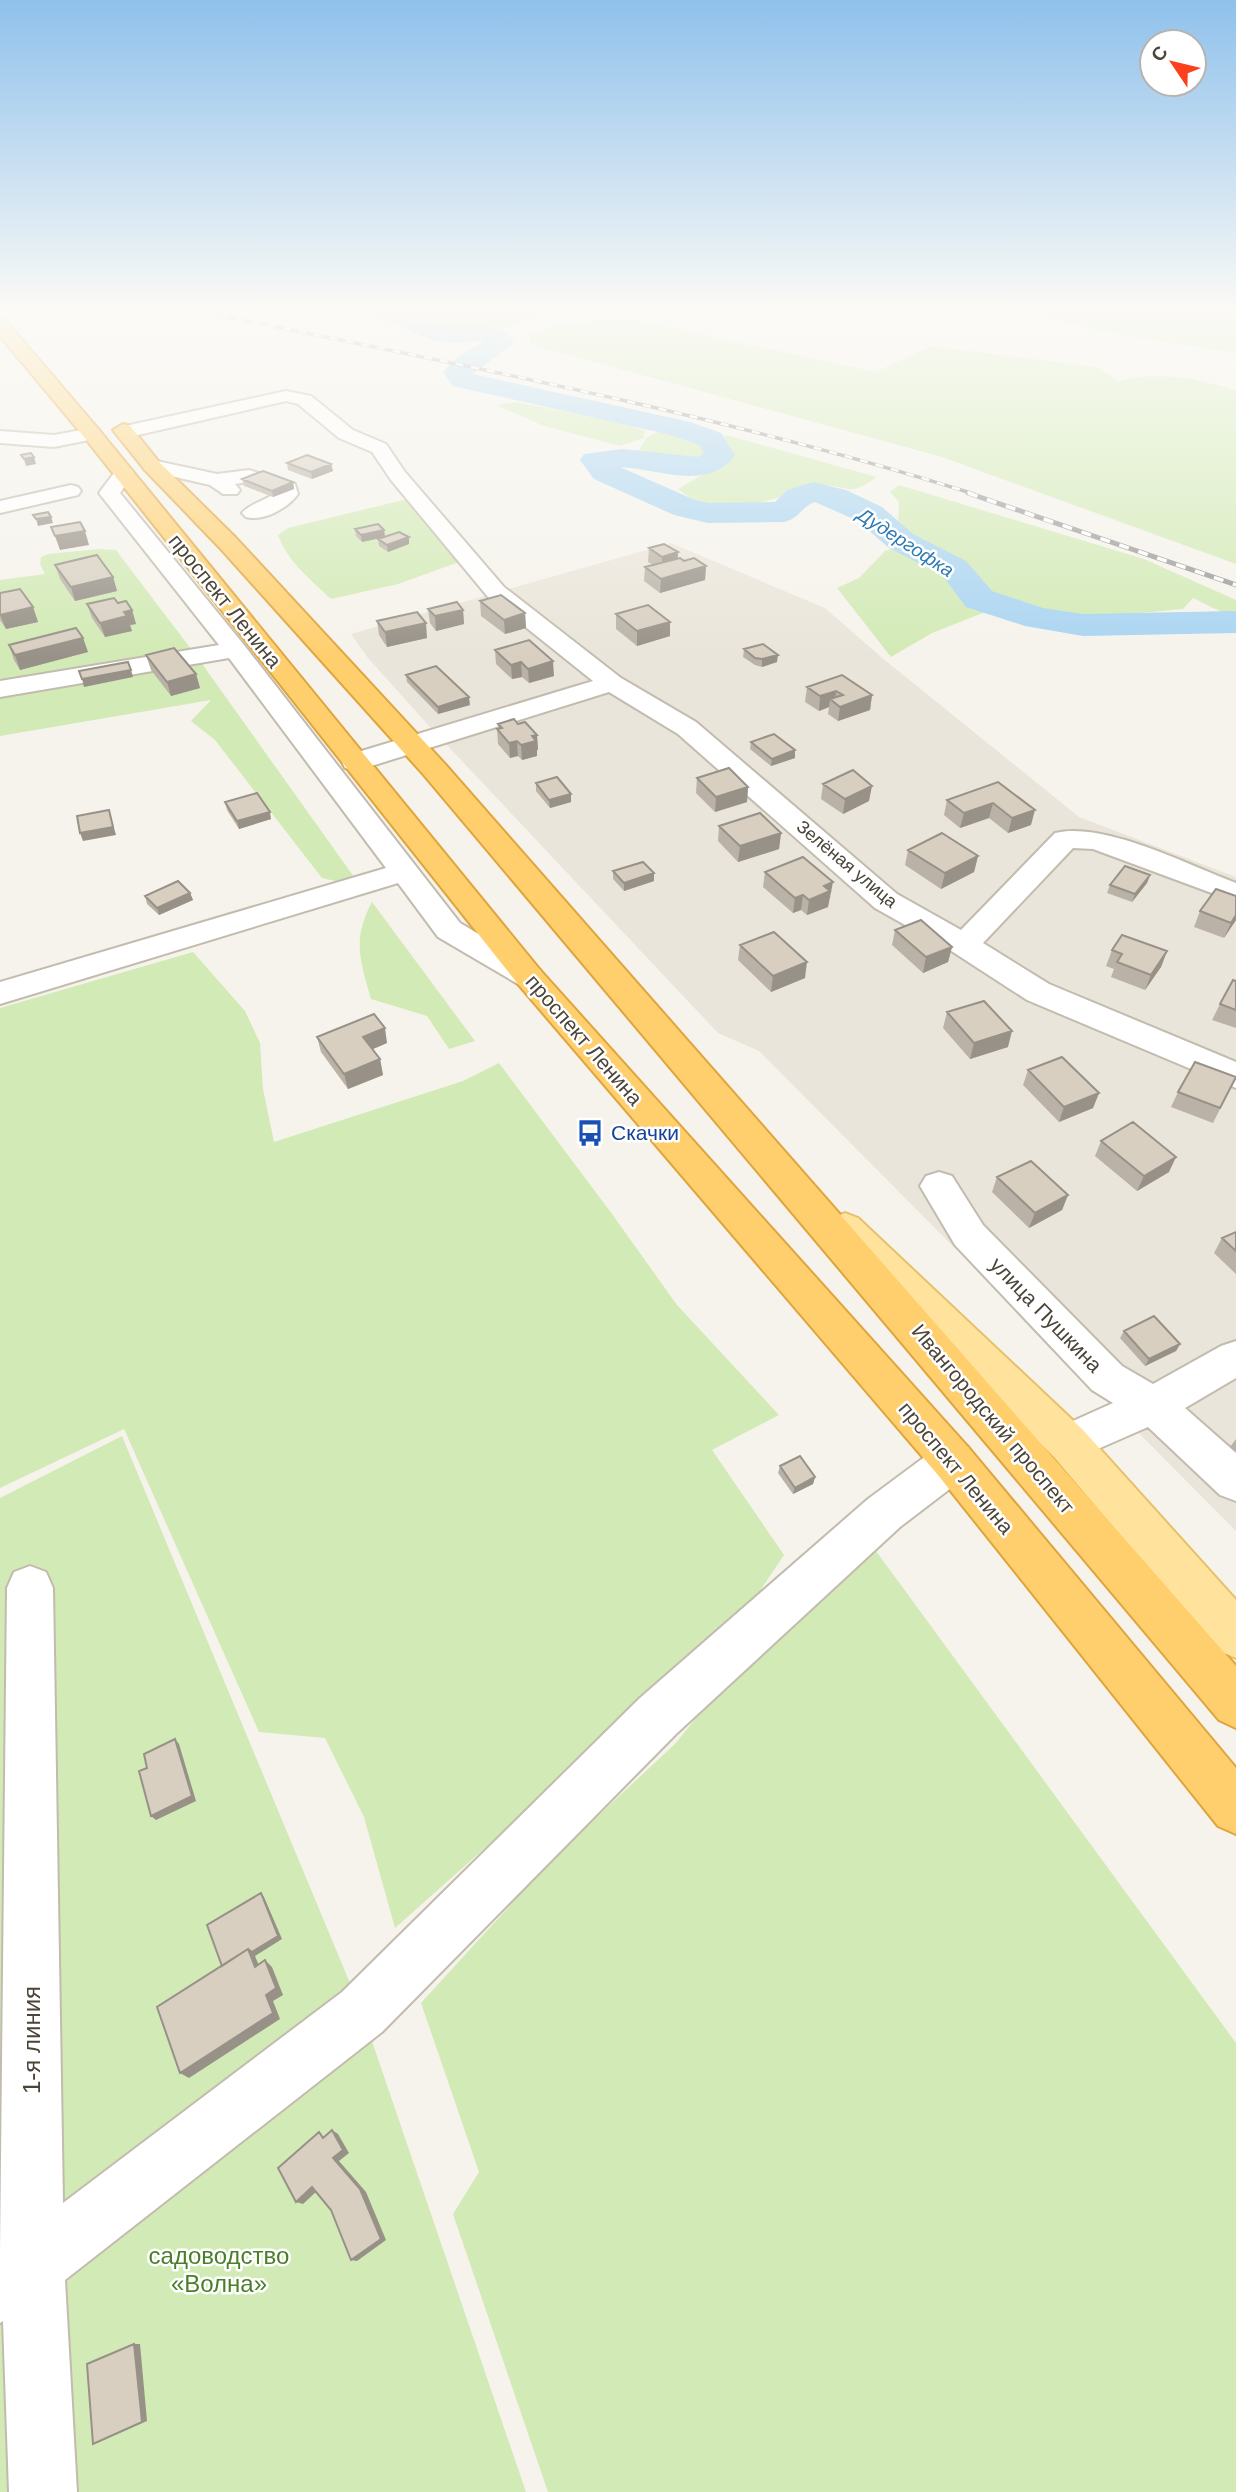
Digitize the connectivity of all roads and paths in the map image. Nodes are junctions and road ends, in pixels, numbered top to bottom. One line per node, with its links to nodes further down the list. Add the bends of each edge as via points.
1 (85, 425): 6 (highway, проспект Ленина)
2 (119, 425): 5 (highway, проспект Ленина)
3 (155, 425): 5 (street, Зелёная улица)
4 (335, 425): 20 (street, Зелёная улица, via 379,448 398,477 496,592)
5 (125, 432): 8 (highway, проспект Ленина)
6 (92, 434): 7 (street, via 54,441); 9 (highway, проспект Ленина)
7 (0, 437)
8 (152, 466): 14 (highway, проспект Ленина); 14 (street, via 235,496 256,520)
9 (124, 473): 12 (street, via 109,493); 23 (highway, проспект Ленина)
10 (71, 491): 11 (street)
11 (0, 507)
12 (131, 521): 13 (street); 15 (street)
13 (105, 527)
14 (228, 543): 22 (highway, проспект Ленина)
15 (175, 576): 16 (street); 17 (street)
16 (148, 582)
17 (192, 597): 18 (street); 19 (street)
18 (164, 604)
19 (235, 650): 21 (street); 24 (street)
20 (612, 683): 22 (street); 26 (street, Зелёная улица, via 687,728 886,901)
21 (0, 689)
22 (413, 745): 23 (street); 30 (highway, проспект Ленина)
23 (355, 762): 27 (highway, проспект Ленина)
24 (404, 873): 27 (street, via 449,930); 28 (street)
25 (1236, 893): 26 (street, via 1097,840 1065,839)
26 (964, 945): 29 (street, Зелёная улица, via 1038,992)
27 (529, 977): 35 (highway, проспект Ленина)
28 (0, 993)
29 (1236, 1076)
30 (751, 1135): 34 (main road, проспект Ленина); 39 (highway, Ивангородский проспект)
31 (939, 1186): 33 (street, улица Пушкина, via 969,1235 1107,1378)
32 (1236, 1358): 33 (street)
33 (1153, 1405): 34 (street); 36 (street, улица Пушкина)
34 (1069, 1443): 38 (main road, проспект Ленина)
35 (953, 1461): 40 (highway, проспект Ленина); 41 (street, via 884,1513 658,1716 362,2012)
36 (1236, 1481)
37 (30, 1588): 41 (street, 1-я линия)
38 (1236, 1635)
39 (1236, 1703)
40 (1236, 1808)
41 (17, 2278): 42 (street, 1-я линия)
42 (43, 2492)

